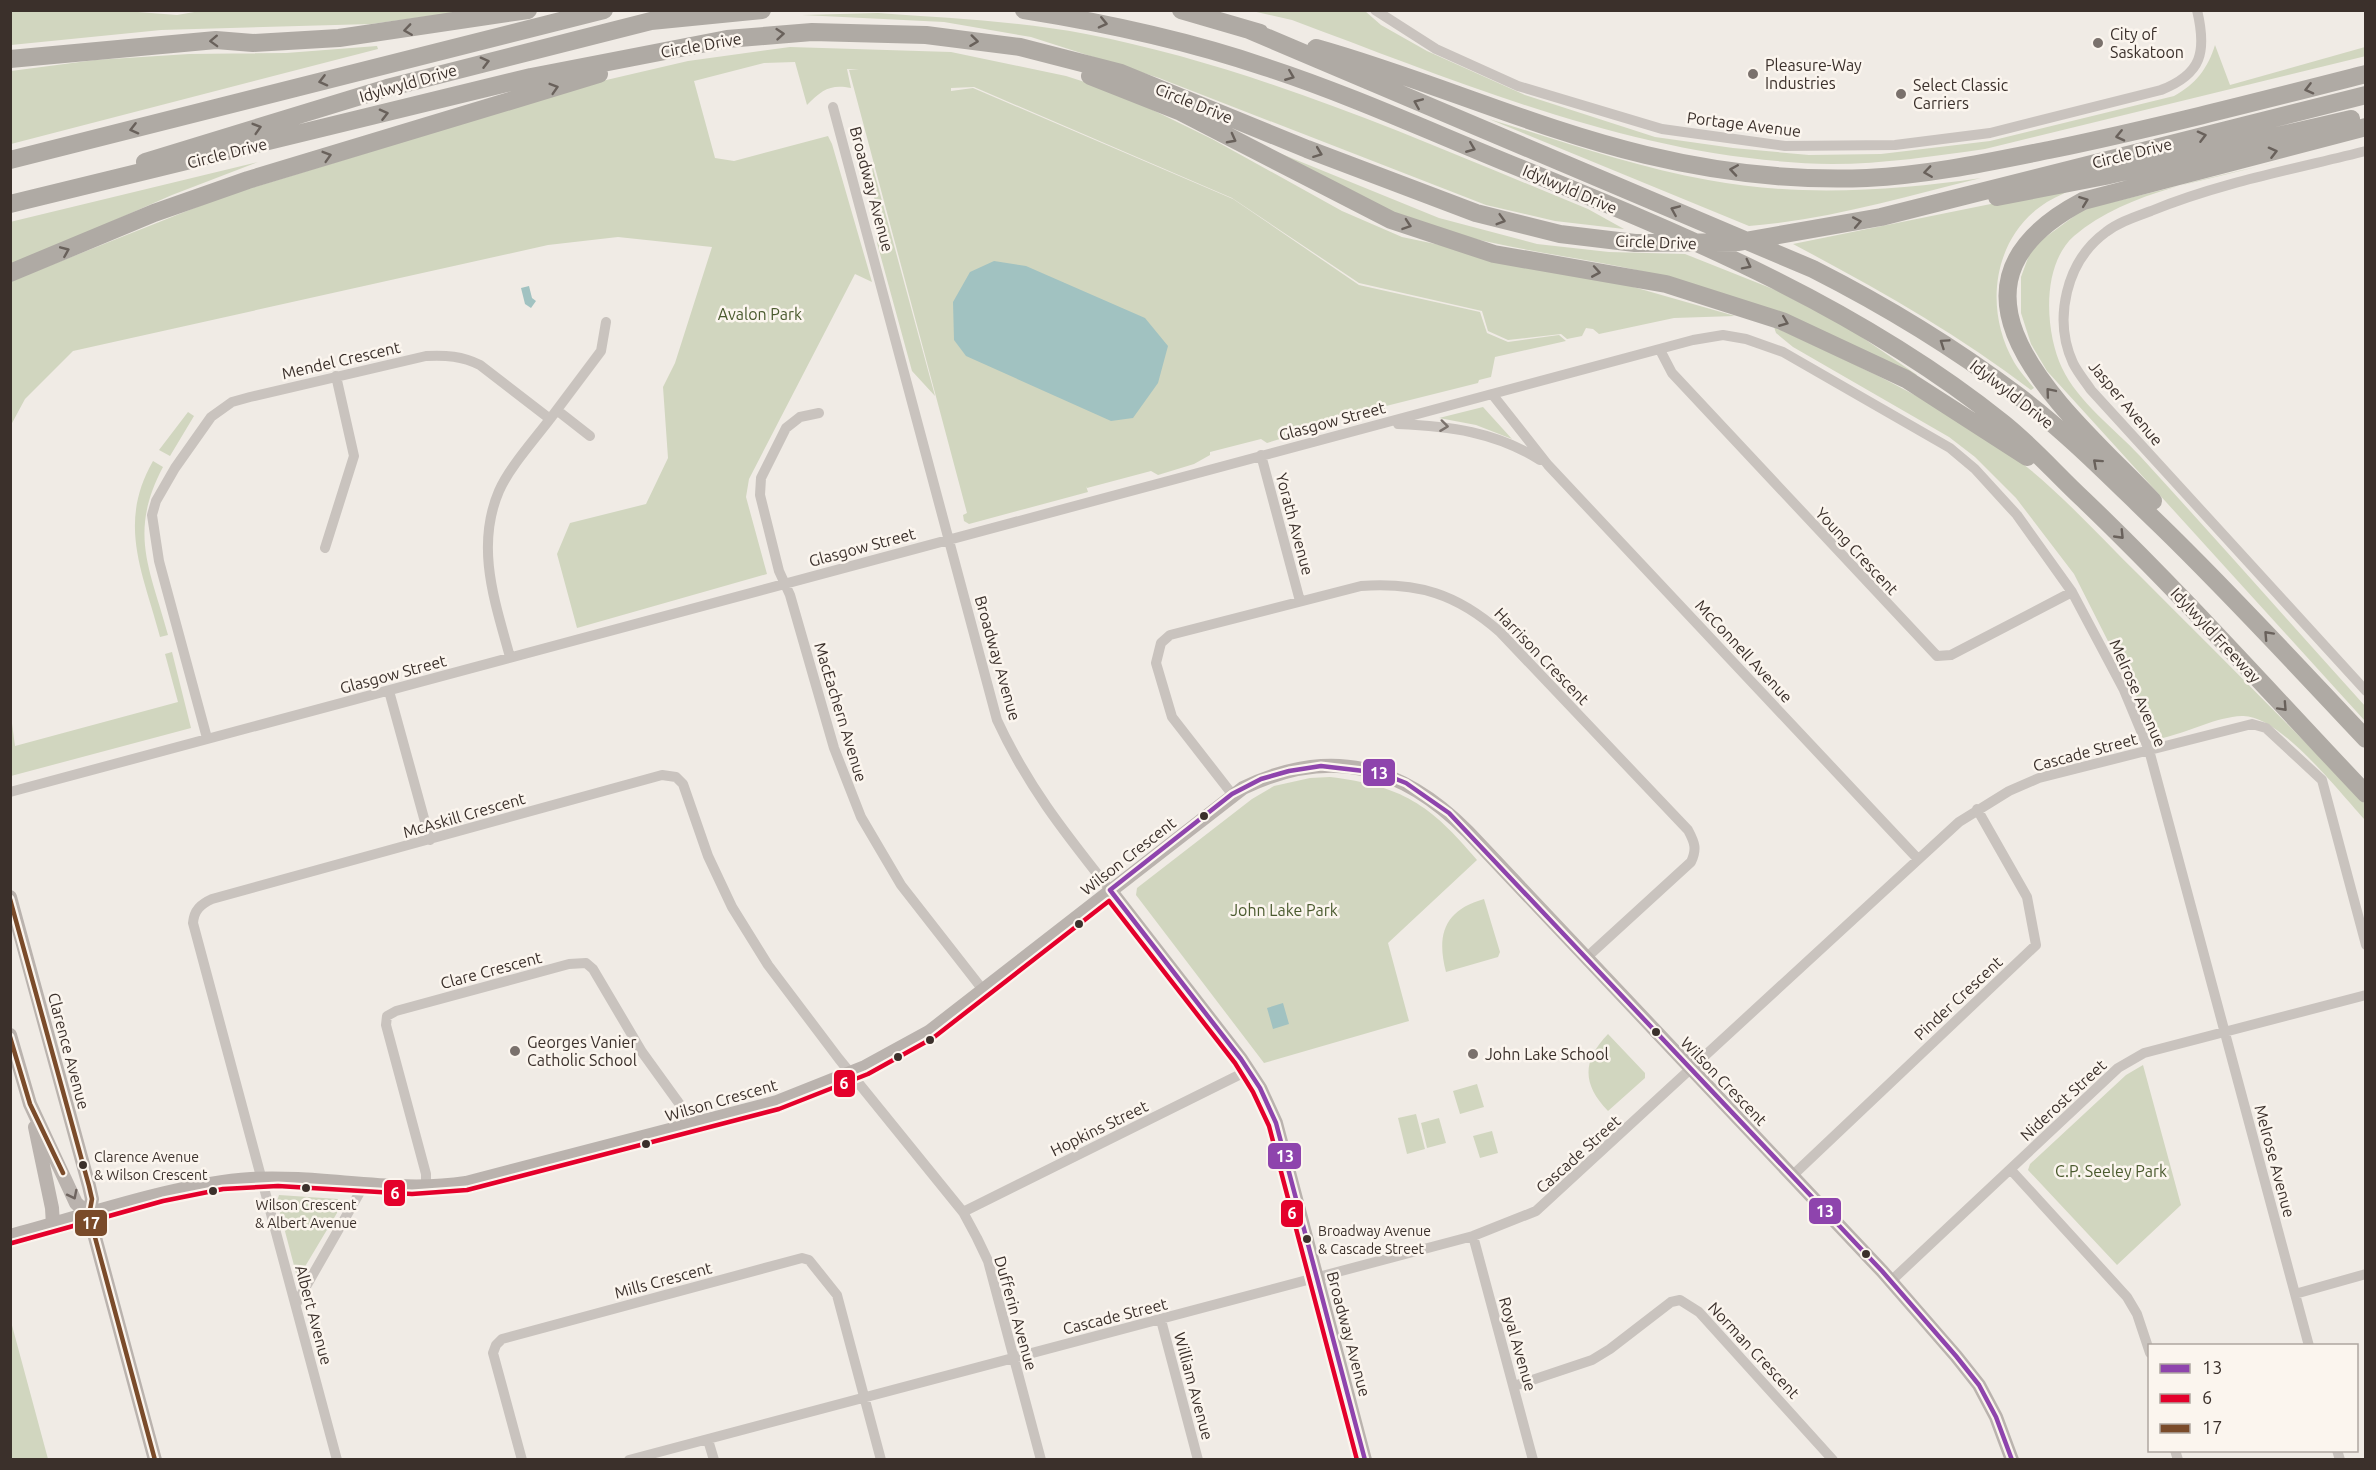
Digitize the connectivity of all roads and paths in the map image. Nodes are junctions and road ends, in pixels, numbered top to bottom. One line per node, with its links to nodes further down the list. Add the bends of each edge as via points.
1 (528, 10): 10 (highway, one-way to 10, via 339,38 253,43 216,40)
2 (604, 10): 18 (highway, one-way to 18)
3 (762, 10): 19 (highway, Idylwyld Drive, one-way to 3, via 122,169 492,60 651,21)
4 (1024, 10): 34 (highway, Idylwyld Drive, one-way to 34, via 1188,43 1268,68 1730,256 1873,333 1928,368 2005,425)
5 (1181, 10): 8 (highway, Circle Drive)
6 (1375, 10): 7 (street, Portage Avenue, via 1436,49 1518,86 1662,129 1785,146 1895,145 1990,133 2161,90 2181,82 2195,69 2202,44)
7 (2197, 10)
8 (1249, 30): 12 (highway, Circle Drive, one-way to 8, via 2173,123 1975,165 1866,178 1804,177 1757,174 1626,149 1329,52); 37 (highway, Idylwyld Drive, one-way to 8, via 2106,471 2018,396 1934,336 1875,301 1813,268)
9 (681, 48): 11 (highway, Circle Drive, one-way to 11, via 727,39 812,32 926,35 1020,47); 19 (highway, Circle Drive, one-way to 9, via 531,77); 22 (highway, one-way to 9, via 154,213 248,180)
10 (10, 59)
11 (1066, 61): 20 (highway, Circle Drive, one-way to 20, via 1120,74 1476,213 1560,234 1635,243 1739,242); 34 (highway, one-way to 34, via 1079,71 1181,112 1391,220 1494,254 1666,284 1782,321 1906,379)
12 (2366, 74)
13 (2366, 95): 20 (highway, Circle Drive, one-way to 13)
14 (832, 107): 35 (street, Broadway Avenue)
15 (2366, 115): 20 (highway, via 2019,195)
16 (2366, 127): 37 (highway, one-way to 16, via 2171,520 2055,398 2020,349 2008,310 2009,285 2018,255 2036,231 2083,201)
17 (2366, 151): 43 (street, Jasper Avenue, via 2210,190 2120,223 2092,244 2079,262 2064,305 2064,333 2073,364 2091,390)
18 (10, 160)
19 (62, 192): 21 (highway, Circle Drive)
20 (1942, 203)
21 (10, 204)
22 (10, 273)
23 (606, 322): 29 (street, via 601,351)
24 (1723, 335): 25 (street, Glasgow Street); 39 (street, Melrose Avenue, via 1783,352 1950,448 2017,515)
25 (1660, 350): 27 (street, Glasgow Street); 39 (street, Young Crescent, via 1672,373 1937,656 1951,655)
26 (336, 376): 29 (street, Mendel Crescent, via 426,356 467,358); 36 (street, via 354,456); 44 (street, Mendel Crescent, via 232,402 218,410 174,468 156,501 153,531)
27 (1492, 394): 30 (street, Glasgow Street); 33 (street, McConnell Avenue)
28 (819, 413): 38 (street, MacEachern Avenue, via 800,417 786,428 761,478 760,495)
29 (554, 415): 31 (street, Mendel Crescent); 41 (street, via 500,489 487,540 492,588)
30 (1386, 423): 32 (street, Glasgow Street); 33 (street, McConnell Avenue, one-way to 33, via 1481,433)
31 (590, 436)
32 (1261, 455): 35 (street, Glasgow Street); 40 (street, Yorath Avenue)
33 (1548, 465): 52 (street, McConnell Avenue)
34 (2063, 480): 49 (highway, Idylwyld Freeway, one-way to 49, via 2170,586)
35 (949, 539): 38 (street, Glasgow Street); 53 (street, Broadway Avenue, via 987,687 1016,762 1043,804)
36 (325, 548)
37 (2214, 577): 45 (highway, one-way to 37)
38 (783, 584): 41 (street, Glasgow Street); 57 (street, MacEachern Avenue, via 790,595 834,748 861,817 901,885)
39 (2072, 592): 46 (street, Melrose Avenue, via 2124,690)
40 (1300, 601): 48 (street, Harrison Crescent, via 1170,636 1158,650 1156,663 1172,717); 56 (street, Harrison Crescent, via 1361,586 1387,584 1453,597 1500,632 1688,830 1696,851 1691,862)
41 (510, 657): 42 (street, Glasgow Street)
42 (389, 691): 44 (street, Glasgow Street); 51 (street)
43 (2366, 691)
44 (207, 738): 47 (street, Glasgow Street)
45 (2366, 739)
46 (2149, 750): 50 (street, Cascade Street, via 2039,778); 55 (street, Cascade Street, via 2252,724 2266,728 2322,780); 59 (street, Melrose Avenue)
47 (10, 792)
48 (1232, 794): 53 (street, Wilson Crescent); 56 (street, Wilson Crescent, via 1262,779 1321,766 1381,773 1406,783 1449,813)
49 (2366, 794)
50 (1977, 809): 52 (street, Cascade Street); 67 (street, Pinder Crescent, via 2027,897 2036,945)
51 (430, 840): 63 (street, McAskill Crescent, via 662,775 676,777 687,792 708,856 732,907 768,965); 68 (street, McAskill Crescent, via 212,899 194,915)
52 (1917, 858): 61 (street, Cascade Street)
53 (1110, 890): 57 (street, Wilson Crescent); 62 (street, Broadway Avenue)
54 (10, 897): 72 (street, Clarence Avenue, via 92,1198)
55 (2366, 945)
56 (1586, 958): 61 (street, Wilson Crescent)
57 (983, 990): 63 (street, Wilson Crescent, via 922,1036)
58 (2366, 995): 59 (street, Niderost Street)
59 (2225, 1033): 66 (street, Niderost Street, via 2144,1053 2118,1068); 79 (street, Melrose Avenue)
60 (10, 1035): 64 (street, Clarence Avenue)
61 (1690, 1069): 67 (street, Wilson Crescent); 75 (street, Cascade Street, via 1536,1211)
62 (1249, 1070): 71 (street, Hopkins Street); 77 (street, Broadway Avenue, via 1276,1123)
63 (851, 1073): 65 (street, Wilson Crescent, via 777,1102); 71 (street, Dufferin Avenue)
64 (30, 1104): 72 (street, Clarence Avenue, one-way to 72, via 75,1200); 73 (street)
65 (693, 1124): 70 (street, Wilson Crescent, via 498,1176); 70 (street, Clare Crescent, via 642,1052 593,969 586,963 569,964 387,1016)
66 (2011, 1170): 78 (street, Niderost Street); 83 (street, via 2127,1297)
67 (1792, 1176): 78 (street, Wilson Crescent)
68 (262, 1179): 69 (street, Wilson Crescent); 72 (street, Wilson Crescent, via 213,1182); 80 (street, Albert Avenue)
69 (364, 1185): 70 (street, Wilson Crescent); 80 (street)
70 (426, 1187)
71 (963, 1212): 84 (street, Dufferin Avenue, via 988,1261)
72 (89, 1215): 73 (street, Wilson Crescent); 88 (street, Clarence Avenue)
73 (53, 1225): 74 (street, Wilson Crescent)
74 (10, 1236)
75 (1473, 1236): 77 (street, Cascade Street); 85 (street, Royal Avenue)
76 (2366, 1274): 79 (street)
77 (1317, 1279): 81 (street, Cascade Street); 96 (street, Broadway Avenue)
78 (1891, 1281): 99 (street, Wilson Crescent, via 1979,1385)
79 (2295, 1294): 82 (street, Melrose Avenue)
80 (296, 1304): 89 (street, Albert Avenue)
81 (1161, 1320): 84 (street, Cascade Street); 95 (street, William Avenue)
82 (2308, 1344)
83 (2148, 1347)
84 (1014, 1358): 86 (street, Cascade Street); 94 (street, Dufferin Avenue)
85 (1514, 1386): 97 (street, Royal Avenue); 98 (street, Norman Crescent, via 1592,1359 1671,1302 1680,1300 1699,1312)
86 (865, 1398): 87 (street, Cascade Street); 90 (street, Mills Crescent, via 837,1295 809,1260 802,1258 502,1339 493,1353); 93 (street)
87 (708, 1440): 91 (street, Cascade Street); 92 (street)
88 (155, 1460)
89 (337, 1460)
90 (522, 1460)
91 (629, 1460)
92 (714, 1460)
93 (881, 1460)
94 (1041, 1460)
95 (1198, 1460)
96 (1365, 1460)
97 (1533, 1460)
98 (1833, 1460)
99 (2012, 1460)

